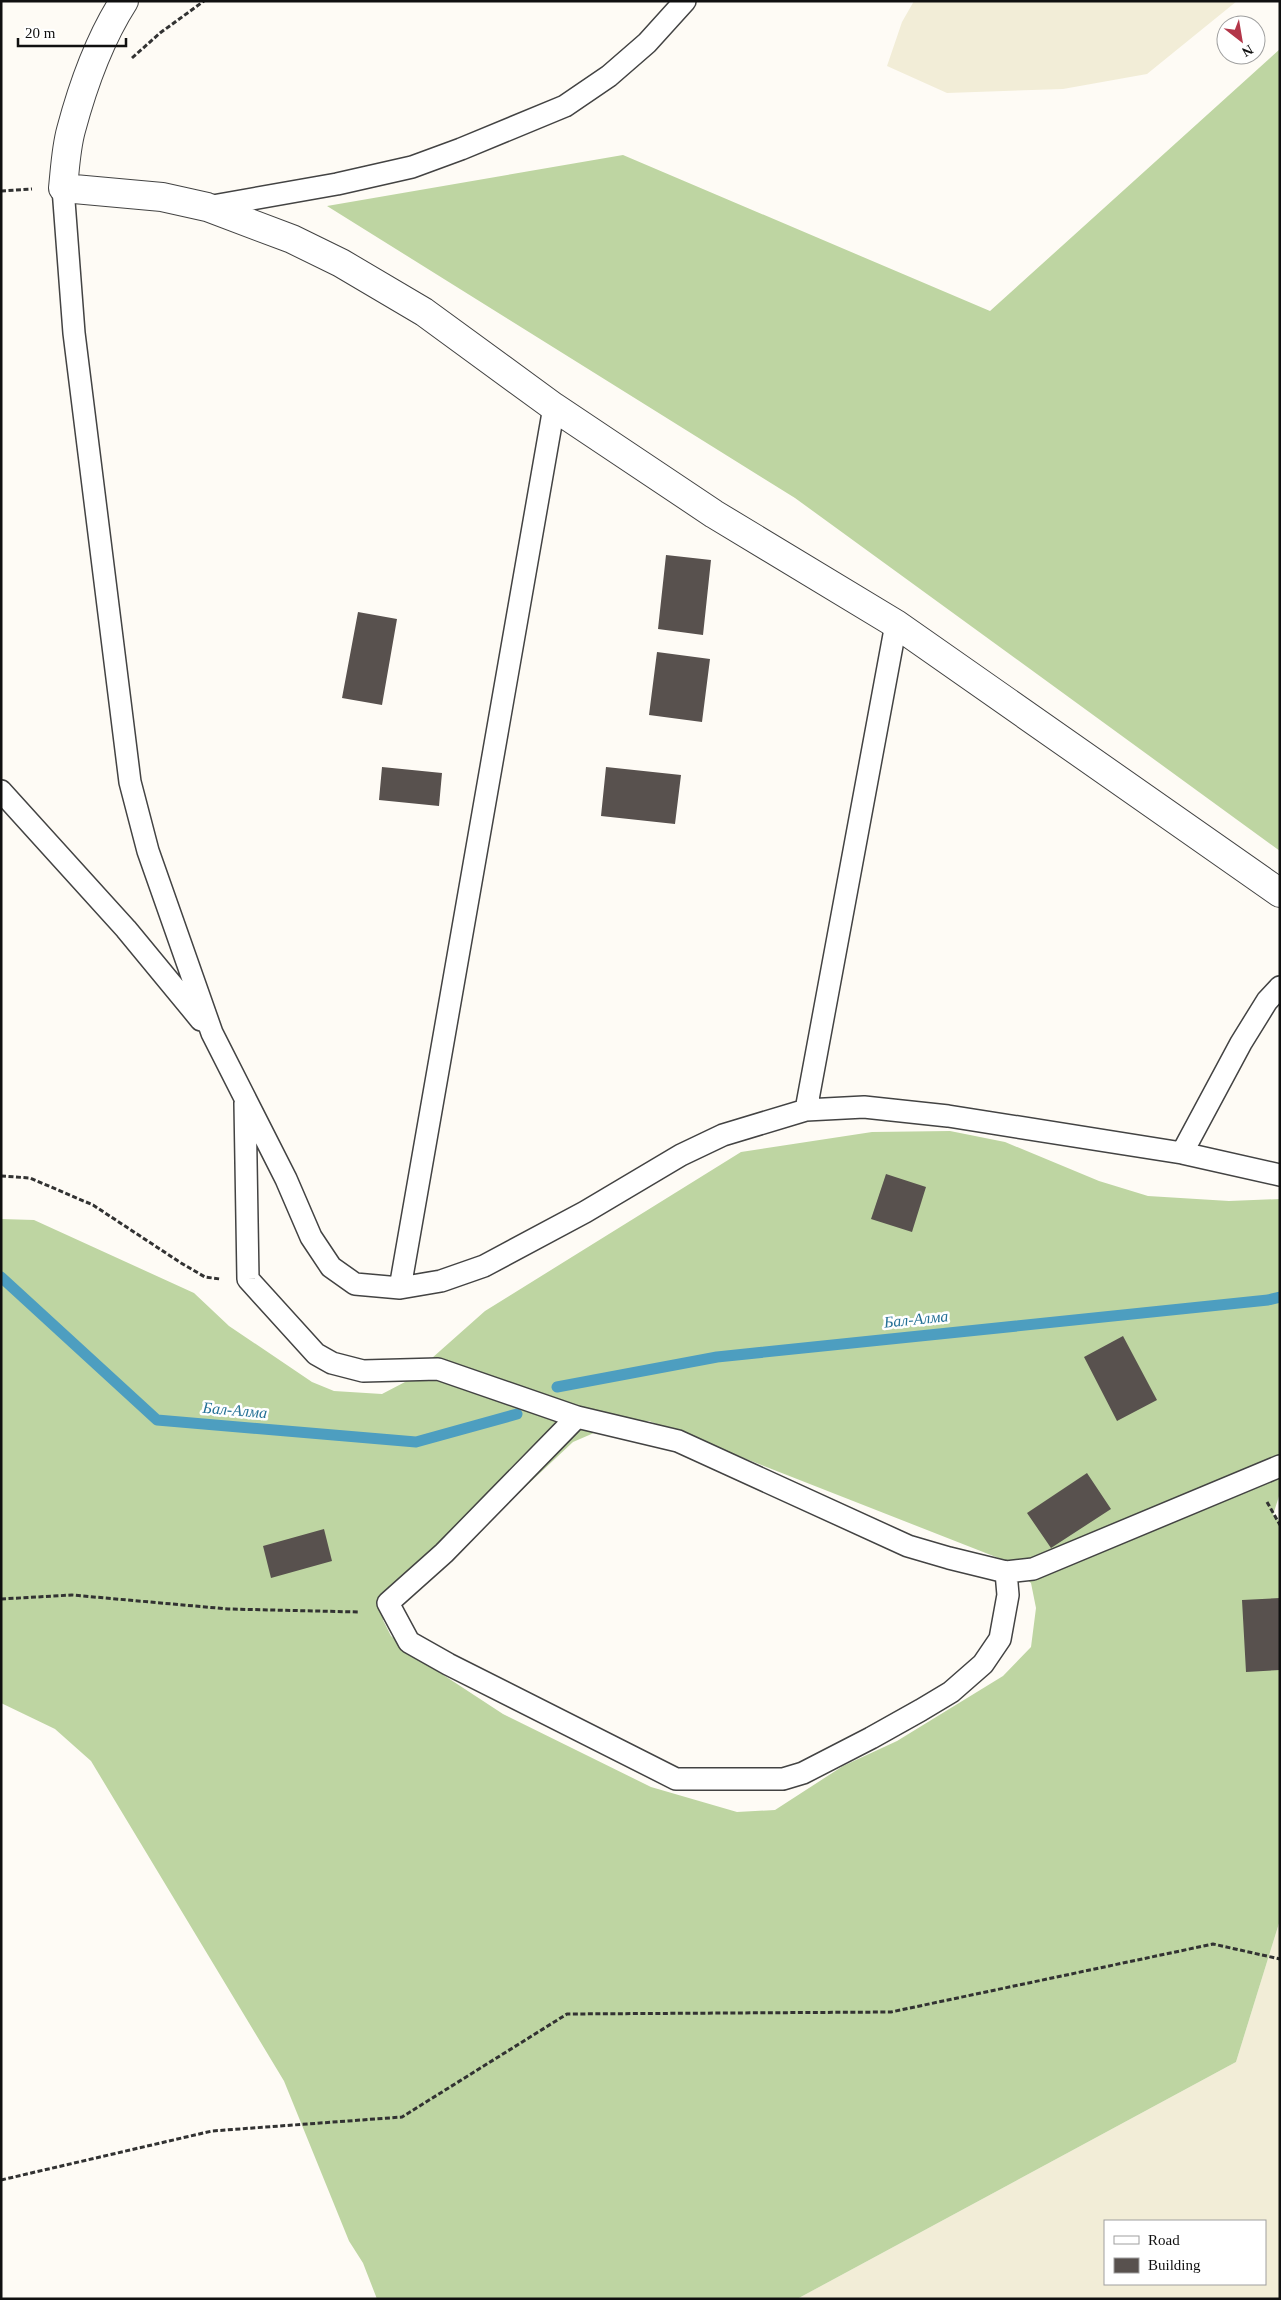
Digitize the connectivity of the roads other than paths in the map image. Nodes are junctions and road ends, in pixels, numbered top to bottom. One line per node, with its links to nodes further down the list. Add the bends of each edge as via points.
1 (124, 1): 3 (street, via 100,43 71,131)
2 (685, 1): 4 (lane, via 647,43 609,76 565,106 412,167)
3 (63, 188): 4 (street, via 162,197); 10 (lane, via 74,333 130,782 148,851)
4 (207, 207): 5 (street, via 292,239 341,263 424,312)
5 (554, 407): 6 (street, via 714,514); 15 (lane)
6 (896, 624): 8 (street); 12 (lane)
7 (1, 791): 10 (lane, via 126,929)
8 (1280, 893)
9 (1280, 987): 13 (lane, via 1267,1001 1241,1043)
10 (212, 1033): 11 (lane)
11 (245, 1097): 15 (lane, via 311,1237 331,1267 355,1284); 16 (lane, via 248,1279 316,1354 332,1364 363,1370 438,1369)
12 (806, 1110): 13 (lane, via 864,1107 948,1116); 15 (lane, via 723,1135 484,1266 441,1281)
13 (1182, 1153): 14 (lane)
14 (1280, 1175)
15 (400, 1288)
16 (577, 1417): 18 (lane, via 678,1441 908,1546); 18 (lane, via 444,1553 388,1602 409,1642 676,1779 783,1779 803,1773 951,1692 983,1664 1000,1639 1008,1595)
17 (1280, 1466): 18 (lane, via 1033,1569)
18 (1006, 1572)

